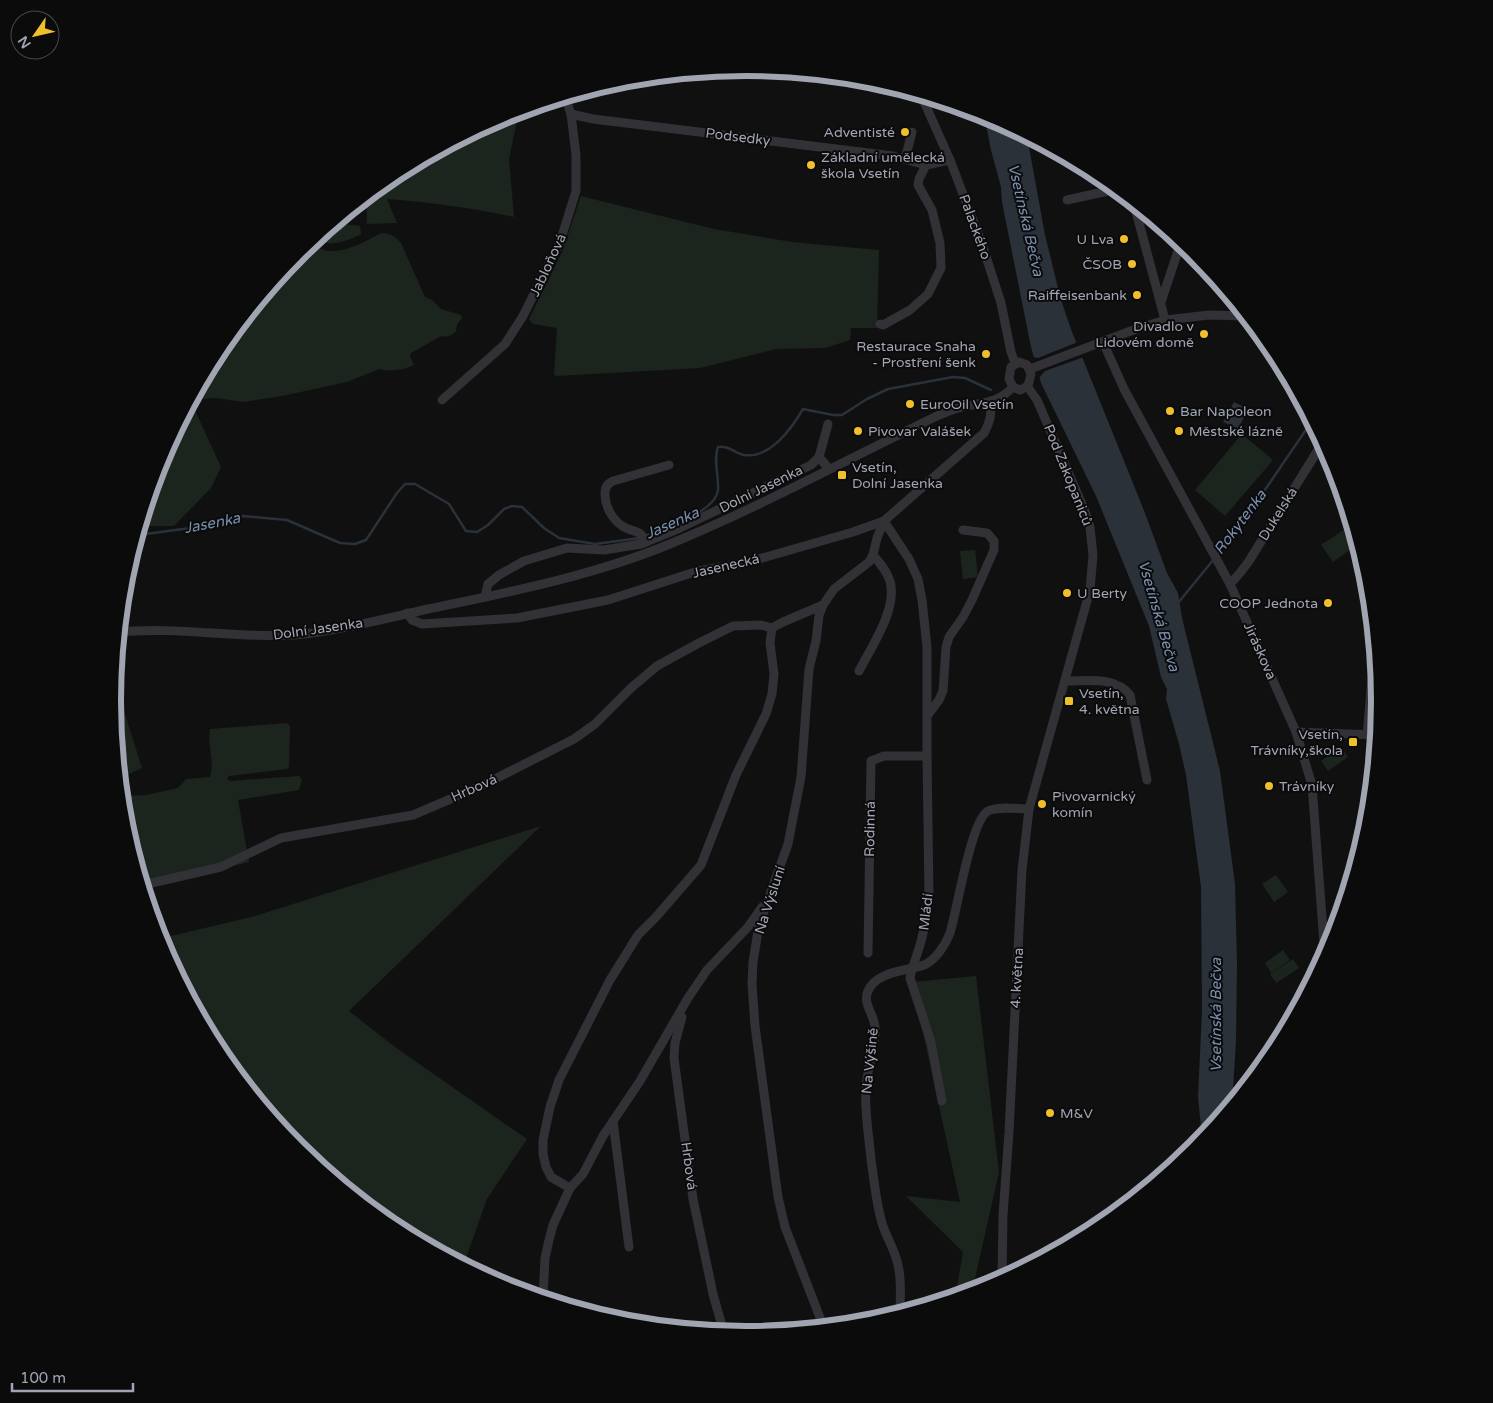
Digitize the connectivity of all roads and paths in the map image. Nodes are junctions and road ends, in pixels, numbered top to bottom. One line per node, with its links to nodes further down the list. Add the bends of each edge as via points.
1 (567, 103): 3 (street, Jabloňová)
2 (924, 103): 6 (street, Palackého)
3 (571, 114): 5 (street, Podsedky); 21 (street, Jabloňová, via 576,191 560,242 523,316 505,344)
4 (912, 132): 5 (street)
5 (905, 159): 7 (street, Podsedky)
6 (950, 160): 7 (street, Podsedky); 17 (street, Palackého, via 994,282)
7 (926, 165): 15 (street, via 918,185 935,219 941,268 928,294 894,320)
8 (1107, 191): 9 (street)
9 (1066, 200)
10 (1136, 213): 12 (street)
11 (1179, 249): 12 (street)
12 (1161, 302): 14 (street)
13 (1239, 316): 14 (street)
14 (1165, 320): 16 (street)
15 (880, 324)
16 (1103, 342): 18 (street); 33 (street, Jiráskova, via 1124,389)
17 (1016, 364): 18 (street, via 1023,362); 20 (street, via 1011,367 1009,375)
18 (1032, 368): 19 (street)
19 (1027, 386): 20 (street, via 1020,390); 32 (street, Pod Zakopaniců, via 1085,512 1093,540)
20 (1013, 387): 22 (street, Dolní Jasenka)
21 (442, 400)
22 (990, 402): 27 (street, Dolní Jasenka, via 953,410); 28 (street, Jasenecká, via 992,414 984,433)
23 (828, 424): 25 (street)
24 (1318, 450): 33 (street, Dukelská, via 1249,561)
25 (819, 456): 27 (street); 30 (street, Dolní Jasenka, via 802,470 680,528)
26 (669, 465): 30 (street, via 613,481 606,486 606,502 612,516)
27 (830, 469): 34 (street, Dolní Jasenka, via 720,522 646,553 562,580)
28 (884, 521): 31 (street, Na Výsluní); 36 (street, Jasenecká, via 812,545 745,563 698,571 608,600 517,618 422,624 412,620); 42 (street, Mládí, via 910,559 918,579 927,647)
29 (963, 530): 42 (street, via 987,534 994,541 994,550 972,600 949,637 943,691)
30 (644, 538): 34 (street, Dolní Jasenka, via 627,547 604,550 567,548 538,556 492,580 486,586)
31 (873, 555): 35 (street, Na Výsluní, via 862,568 834,589); 39 (street, via 884,567 891,596 876,642)
32 (1093, 568): 40 (street, 4. května)
33 (1230, 584): 43 (street, Jiráskova)
34 (485, 597): 36 (street, Dolní Jasenka)
35 (823, 605): 37 (street); 50 (street, Na Výsluní, via 809,669 801,777 788,844)
36 (408, 613): 38 (street, Dolní Jasenka, via 321,631 278,636)
37 (772, 628): 49 (street, Hrbová, via 733,626 697,644 658,666 574,739 481,786 413,815 281,838 221,867); 57 (street, via 770,644 774,674 766,714 736,775 700,864 638,935 610,980 559,1080 550,1107 542,1154 551,1177)
38 (126, 632)
39 (859, 671)
40 (1066, 681): 47 (street, via 1103,681 1117,685 1130,695); 48 (street, 4. května)
41 (1371, 687): 44 (street)
42 (927, 716): 46 (street, Mládí)
43 (1296, 732): 44 (street); 51 (street, Jiráskova, via 1312,785)
44 (1367, 734): 45 (street)
45 (1370, 735)
46 (926, 756): 52 (street, Rodinná, via 884,756 871,762); 53 (street, Mládí, via 929,895 923,935)
47 (1146, 780)
48 (1029, 809): 53 (street, Na Výšině, via 993,809 980,819 949,934 933,959); 59 (street, 4. května, via 1022,870)
49 (149, 884)
50 (766, 903): 54 (street, Hrbová, via 707,970); 62 (street, Na Výsluní, via 759,925 752,984 773,1164 785,1227)
51 (1324, 941)
52 (868, 953)
53 (912, 968): 55 (street, Mládí, via 910,978 931,1042); 61 (street, Na Výšině, via 885,976 867,992 876,1028 866,1088 871,1159 882,1224 899,1266)
54 (688, 998): 56 (street, Hrbová); 63 (street, Hrbová, via 678,1027 674,1058 693,1199)
55 (942, 1101)
56 (613, 1121): 57 (street, Hrbová, via 583,1174); 58 (street)
57 (570, 1188): 60 (street, Hrbová, via 549,1240)
58 (629, 1247)
59 (1002, 1272)
60 (543, 1293)
61 (900, 1307)
62 (822, 1322)
63 (722, 1326)

